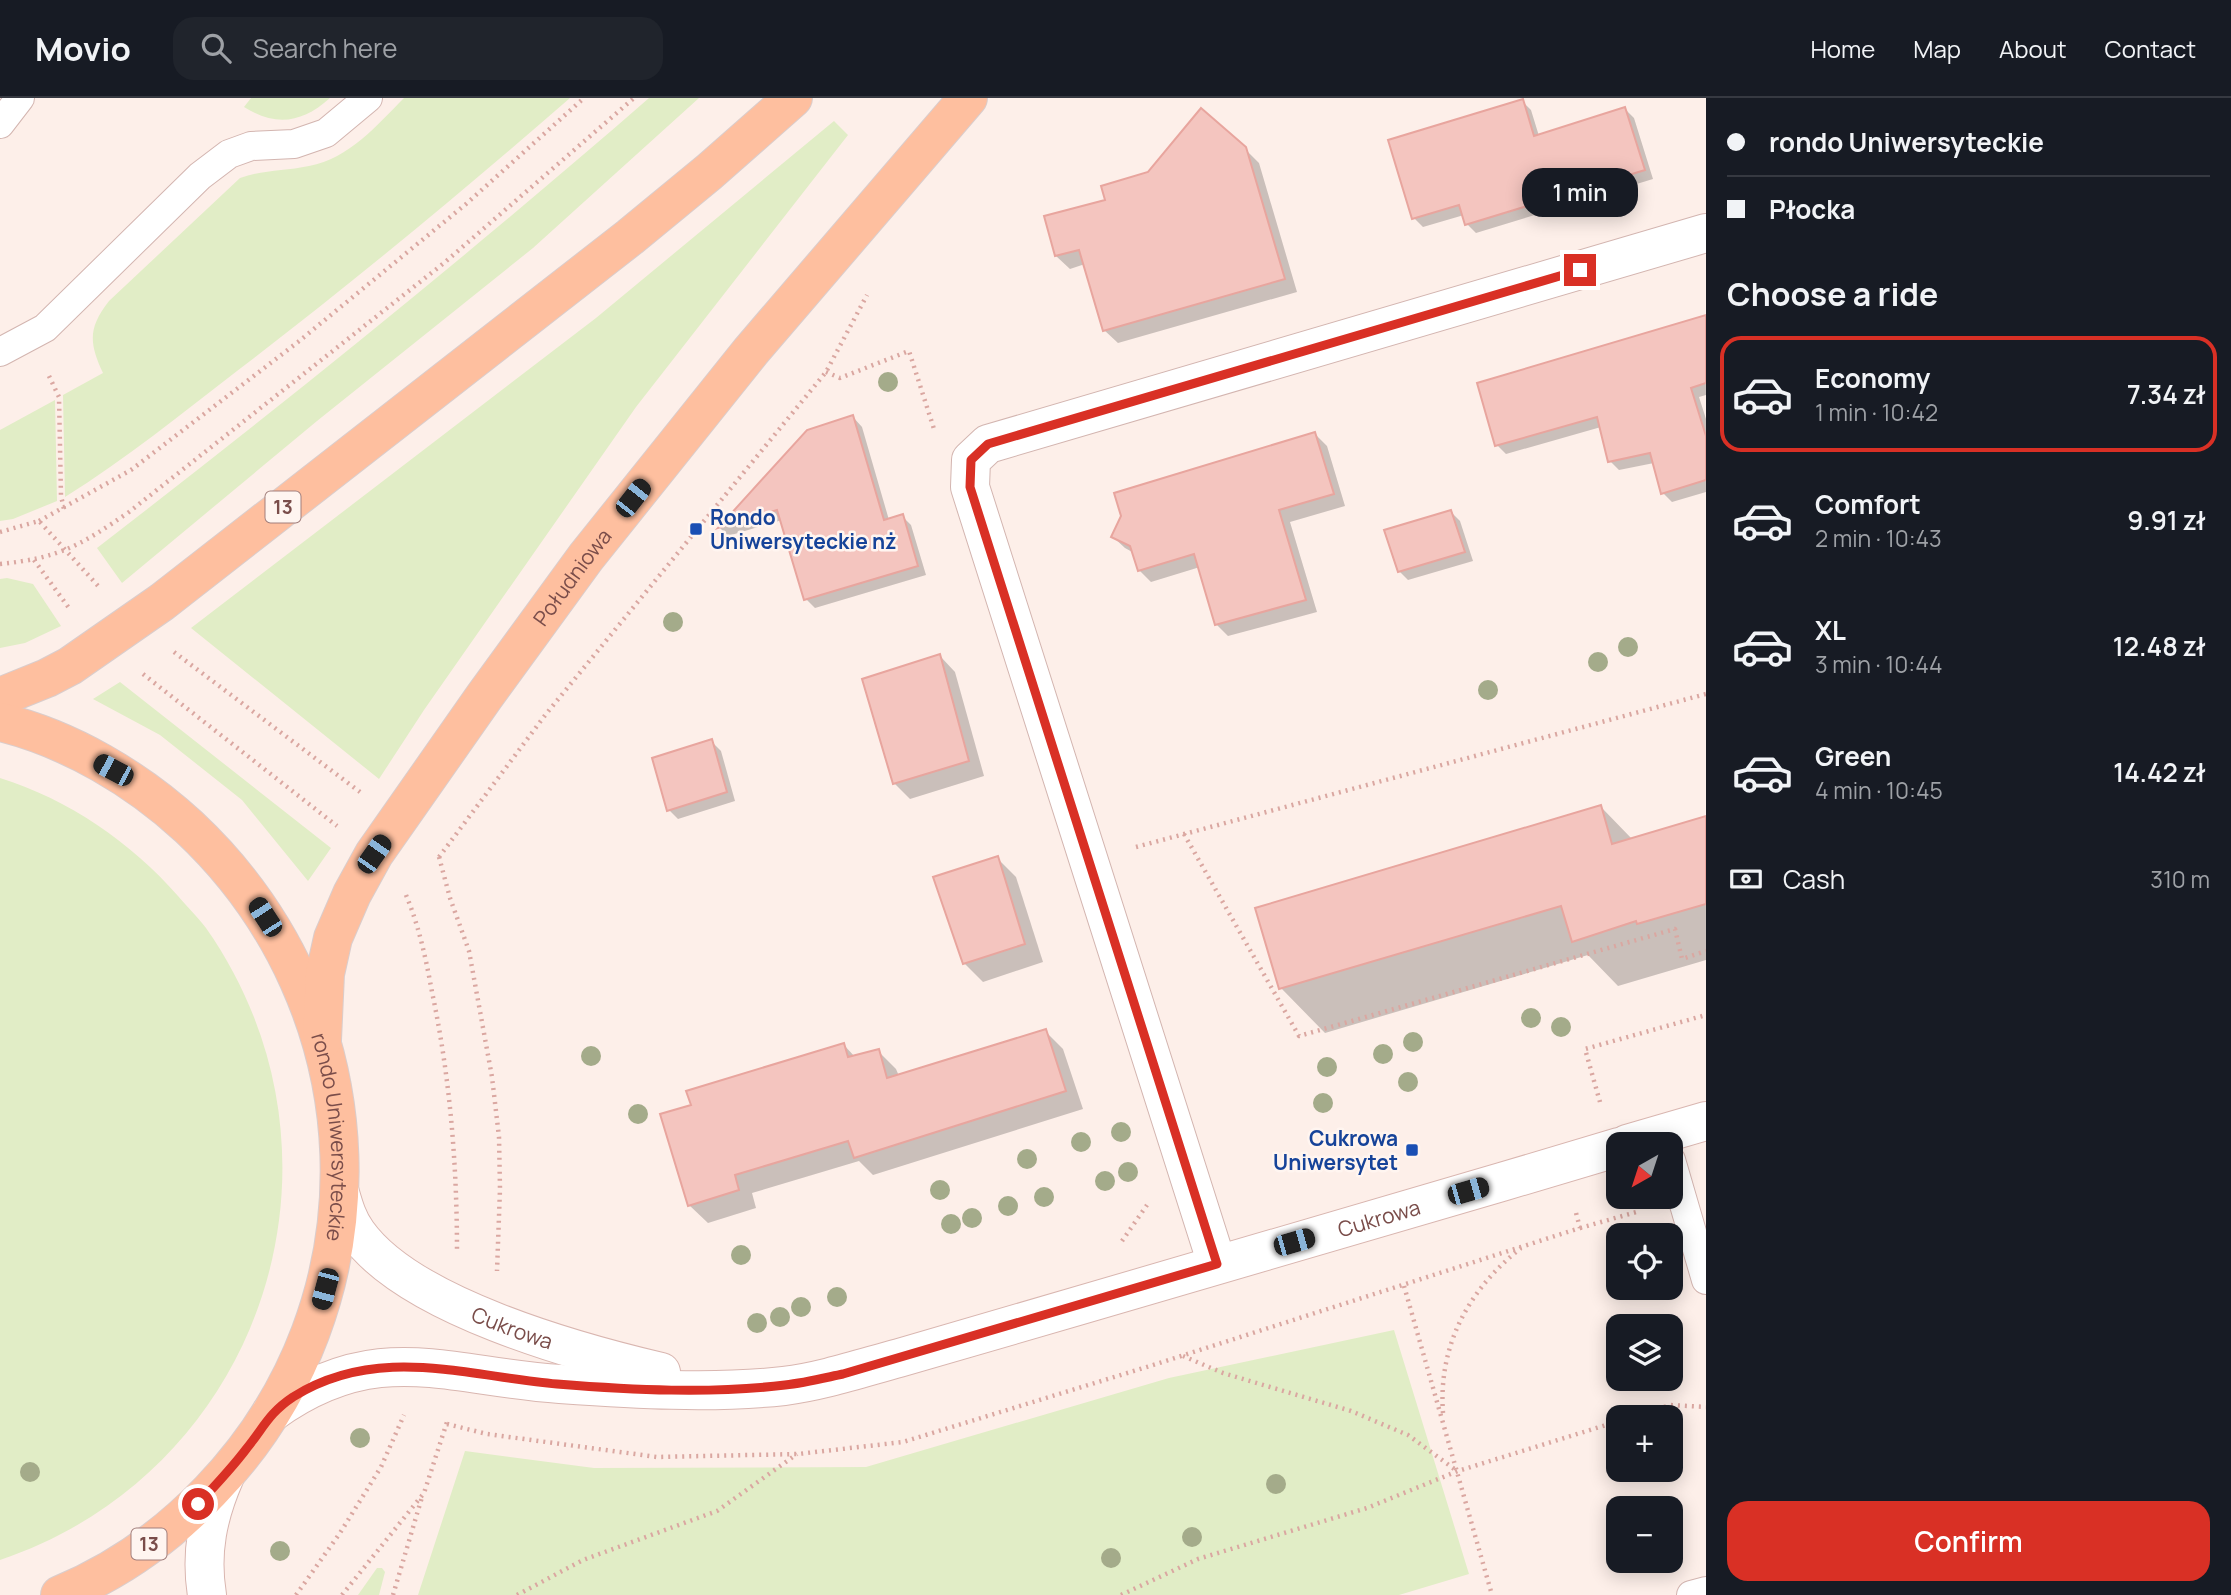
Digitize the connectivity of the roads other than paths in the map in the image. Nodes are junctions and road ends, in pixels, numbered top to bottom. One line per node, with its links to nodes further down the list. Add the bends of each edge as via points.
1 (20, 98): 5 (lane)
2 (368, 98): 7 (lane, via 326,133 294,144 251,146 229,154 200,176 45,328)
3 (793, 98): 8 (main road, 13, via 630,237 162,602 70,666)
4 (968, 98): 10 (main road, Południowa / 13, via 751,351 595,546 374,854 333,938 325,974)
5 (0, 124)
6 (1706, 233): 16 (street, via 988,444 971,460 970,487)
7 (0, 352)
8 (0, 696)
9 (0, 722): 10 (main road, rondo Uniwersyteckie, via 66,746 113,770 204,841 275,933 310,1003)
10 (322, 1040): 14 (main road, rondo Uniwersyteckie / 13, via 337,1116)
11 (1706, 1121): 12 (street)
12 (1684, 1135)
13 (1606, 1151): 16 (street, Cukrowa)
14 (340, 1193): 18 (street, Cukrowa, via 357,1233 378,1256 439,1297 565,1346); 19 (main road, rondo Uniwersyteckie / 13, via 320,1308)
15 (1684, 1203): 17 (lane)
16 (1217, 1264): 18 (street, Cukrowa, via 843,1374)
17 (1706, 1280)
18 (731, 1389): 19 (street, Cukrowa, via 556,1384 425,1366 390,1367 338,1376 310,1387)
19 (271, 1413): 20 (main road, rondo Uniwersyteckie / 13)
20 (225, 1476): 22 (main road, rondo Uniwersyteckie / 13, via 138,1553); 23 (street, via 205,1537)
21 (1706, 1591): 24 (lane)
22 (60, 1595)
23 (207, 1595)
24 (1691, 1595)

